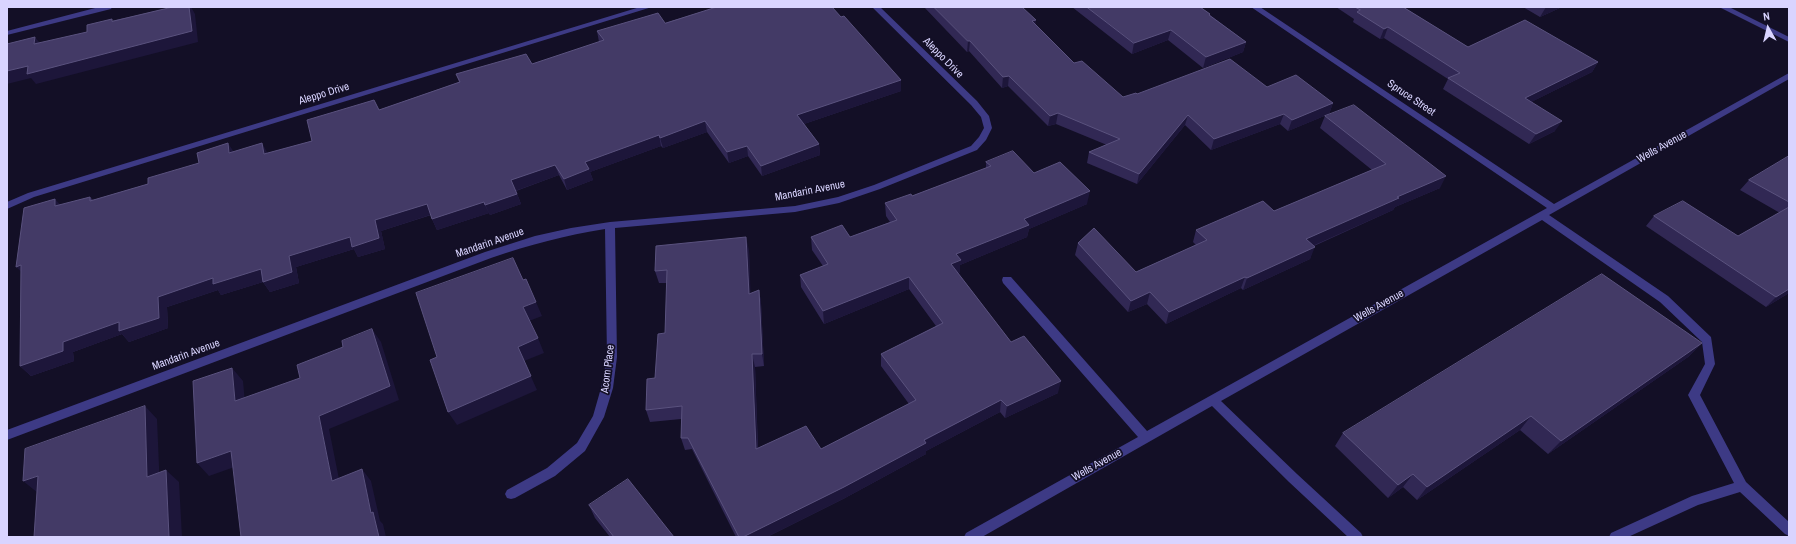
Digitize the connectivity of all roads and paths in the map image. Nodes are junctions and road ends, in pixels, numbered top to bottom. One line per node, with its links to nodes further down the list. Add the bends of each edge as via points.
1 (108, 7): 6 (street)
2 (648, 7): 10 (street, Aleppo Drive, via 31,195)
3 (876, 7): 9 (street, Aleppo Drive, via 974,103 985,116)
4 (1255, 7): 11 (street, Spruce Street)
5 (1723, 7): 7 (street)
6 (7, 33)
7 (1789, 40)
8 (1789, 76): 11 (street, Wells Avenue)
9 (988, 128): 13 (street, Mandarin Avenue, via 974,148 839,200 795,209)
10 (7, 206)
11 (1554, 208): 12 (street, Wells Avenue)
12 (1542, 215): 15 (street, Wells Avenue); 18 (street, via 1664,299 1707,340 1710,364 1694,395)
13 (610, 225): 16 (street, Mandarin Avenue, via 570,231 488,255); 19 (street, Acorn Place, via 612,357 607,388 598,417 581,447 551,472)
14 (1007, 280): 17 (street)
15 (1213, 400): 17 (street, Wells Avenue); 22 (street)
16 (7, 435)
17 (1146, 438): 21 (street, Wells Avenue)
18 (1742, 486): 20 (street); 23 (street, via 1696,500)
19 (511, 494)
20 (1789, 530)
21 (970, 537)
22 (1357, 537)
23 (1615, 537)

